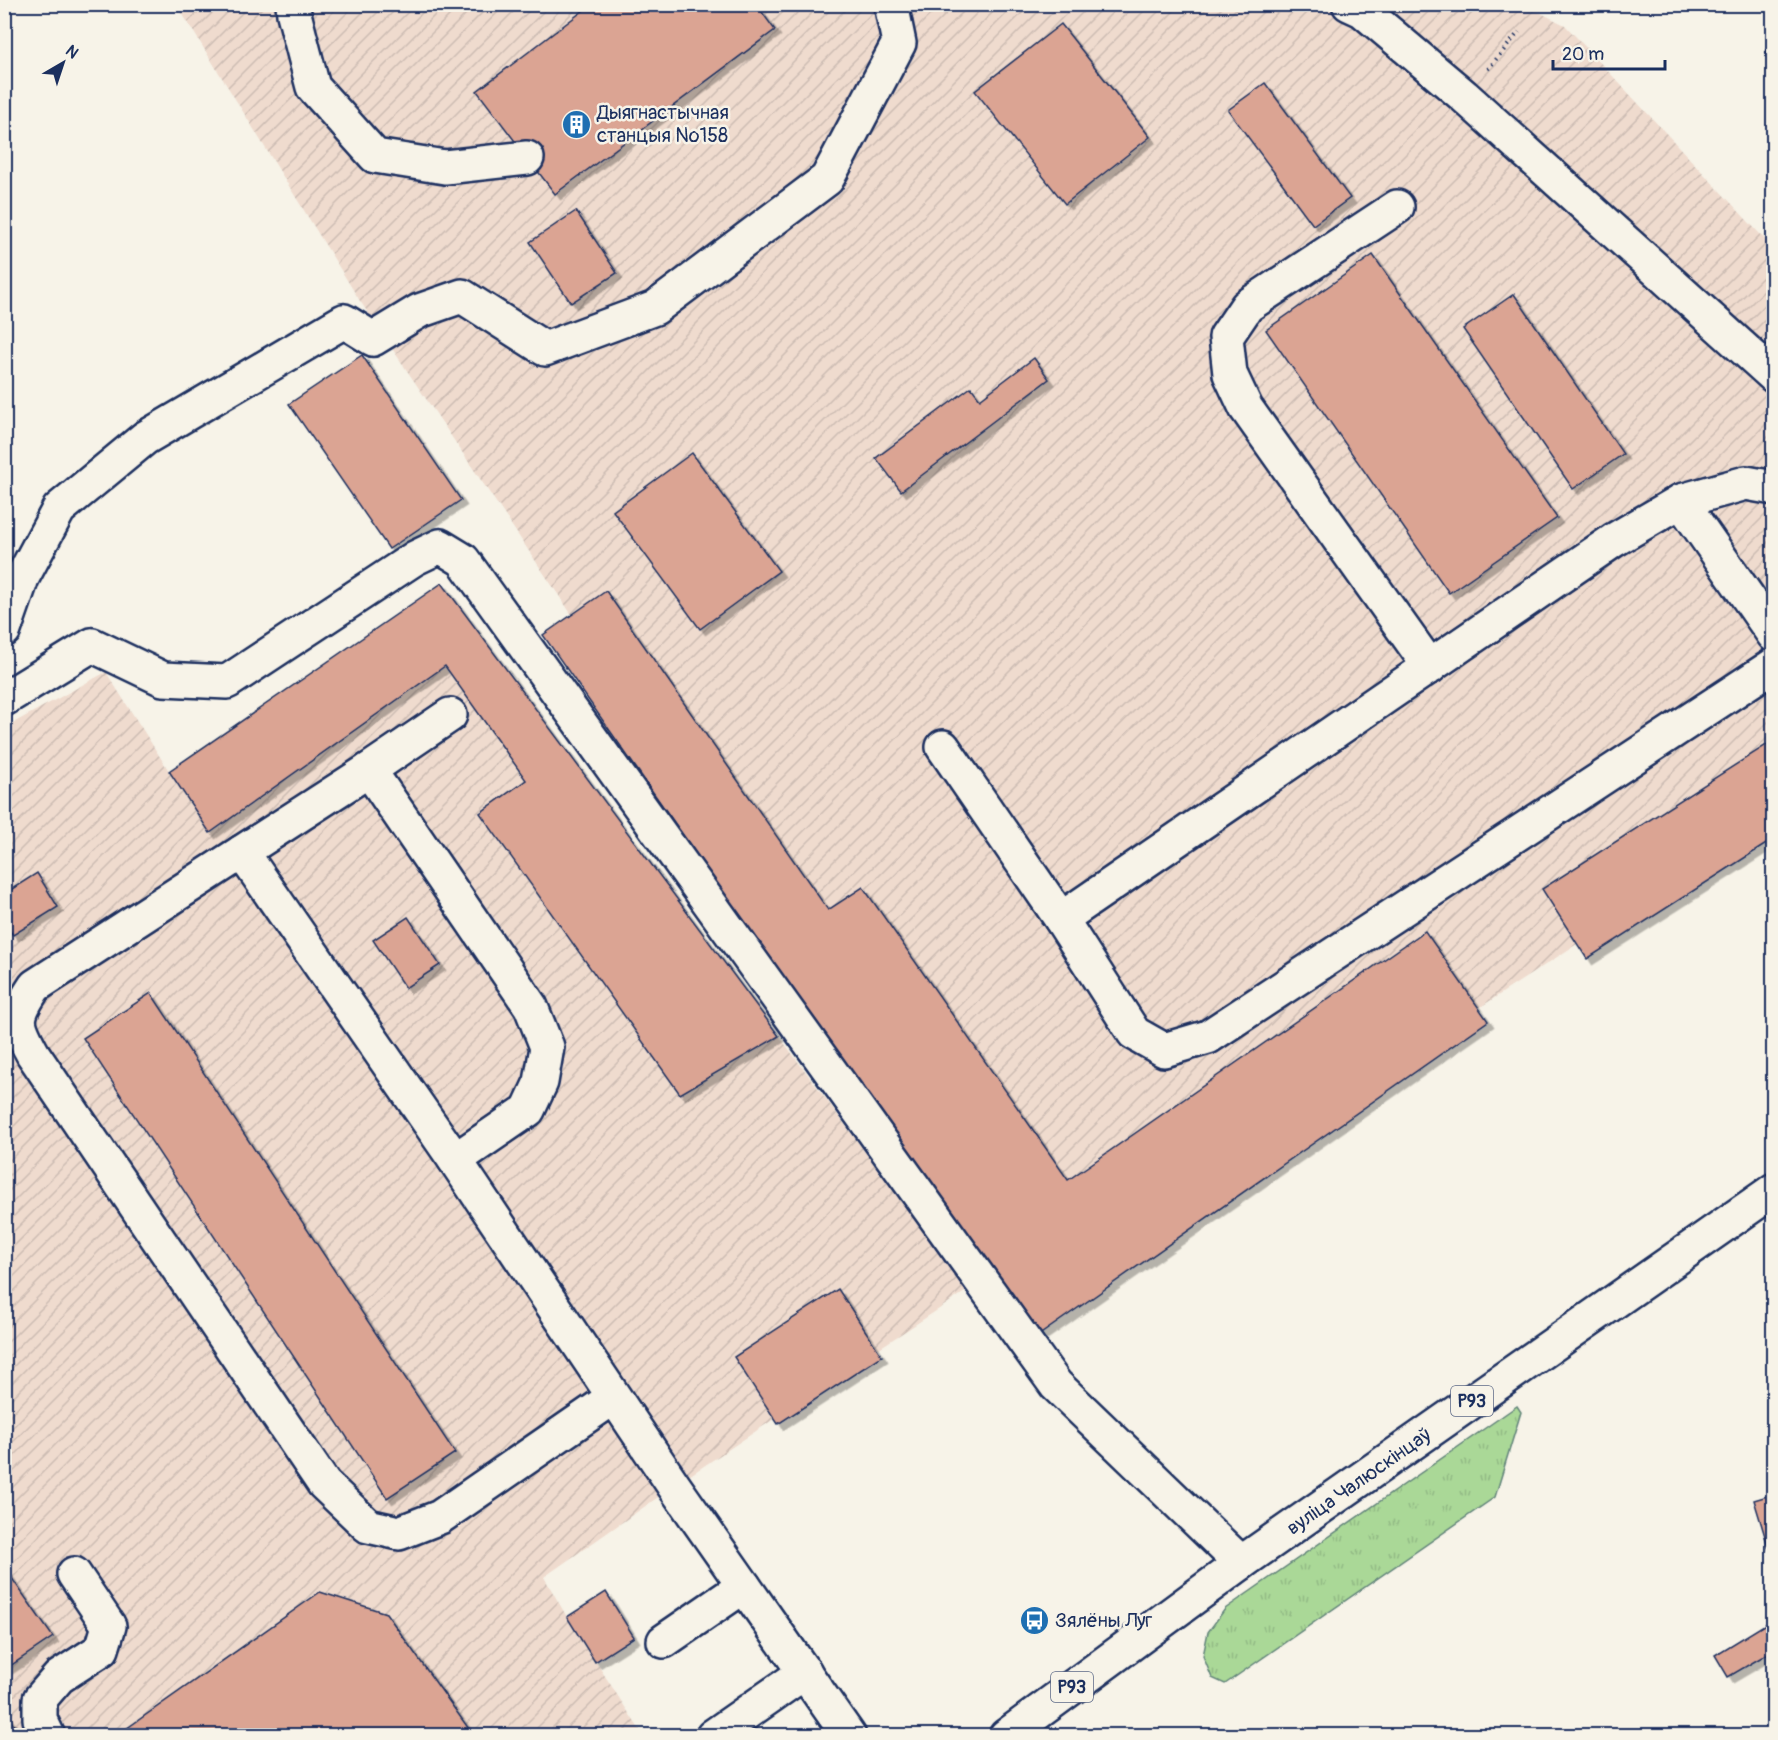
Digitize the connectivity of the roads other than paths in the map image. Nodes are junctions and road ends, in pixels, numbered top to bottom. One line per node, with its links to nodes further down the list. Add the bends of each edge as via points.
1 (294, 4): 4 (main road, via 313,87 375,156 445,167)
2 (891, 4): 9 (main road, via 899,43 827,179 655,308 545,349 462,296 419,311 373,339 344,321 145,438 59,509 22,578)
3 (1349, 4): 6 (main road, via 1362,10 1464,96)
4 (527, 158)
5 (1397, 207): 12 (main road, via 1247,306 1226,337 1230,374 1246,408)
6 (1773, 376)
7 (1773, 488): 8 (main road, via 1746,483)
8 (1681, 501): 10 (main road); 12 (main road, via 1614,540)
9 (4, 630)
10 (1773, 635)
11 (1773, 665): 18 (main road, via 1208,1036 1164,1050 1134,1033)
12 (1430, 667): 18 (main road)
13 (4, 699): 22 (main road, via 92,645 163,679 227,682 415,558 440,546 463,560 1056,1385)
14 (450, 715): 16 (main road)
15 (943, 747): 18 (main road)
16 (369, 770): 17 (main road); 19 (main road, via 531,1007 547,1047 541,1082 528,1110)
17 (242, 852): 19 (main road); 21 (main road, via 35,986 20,1009 20,1029 33,1054 324,1484 368,1526 399,1533 440,1518)
18 (1061, 919)
19 (455, 1160): 21 (main road)
20 (1773, 1190): 22 (main road, вуліца Чалюскінцаў / Р93)
21 (614, 1397): 24 (main road)
22 (1241, 1563): 30 (main road, вуліца Чалюскінцаў / Р93)
23 (74, 1574): 27 (main road, via 109,1626 102,1649 59,1677 40,1699 40,1719)
24 (744, 1586): 25 (main road); 26 (main road)
25 (664, 1641)
26 (805, 1672): 28 (main road); 29 (main road)
27 (48, 1736)
28 (713, 1736)
29 (849, 1736)
30 (1006, 1736)

